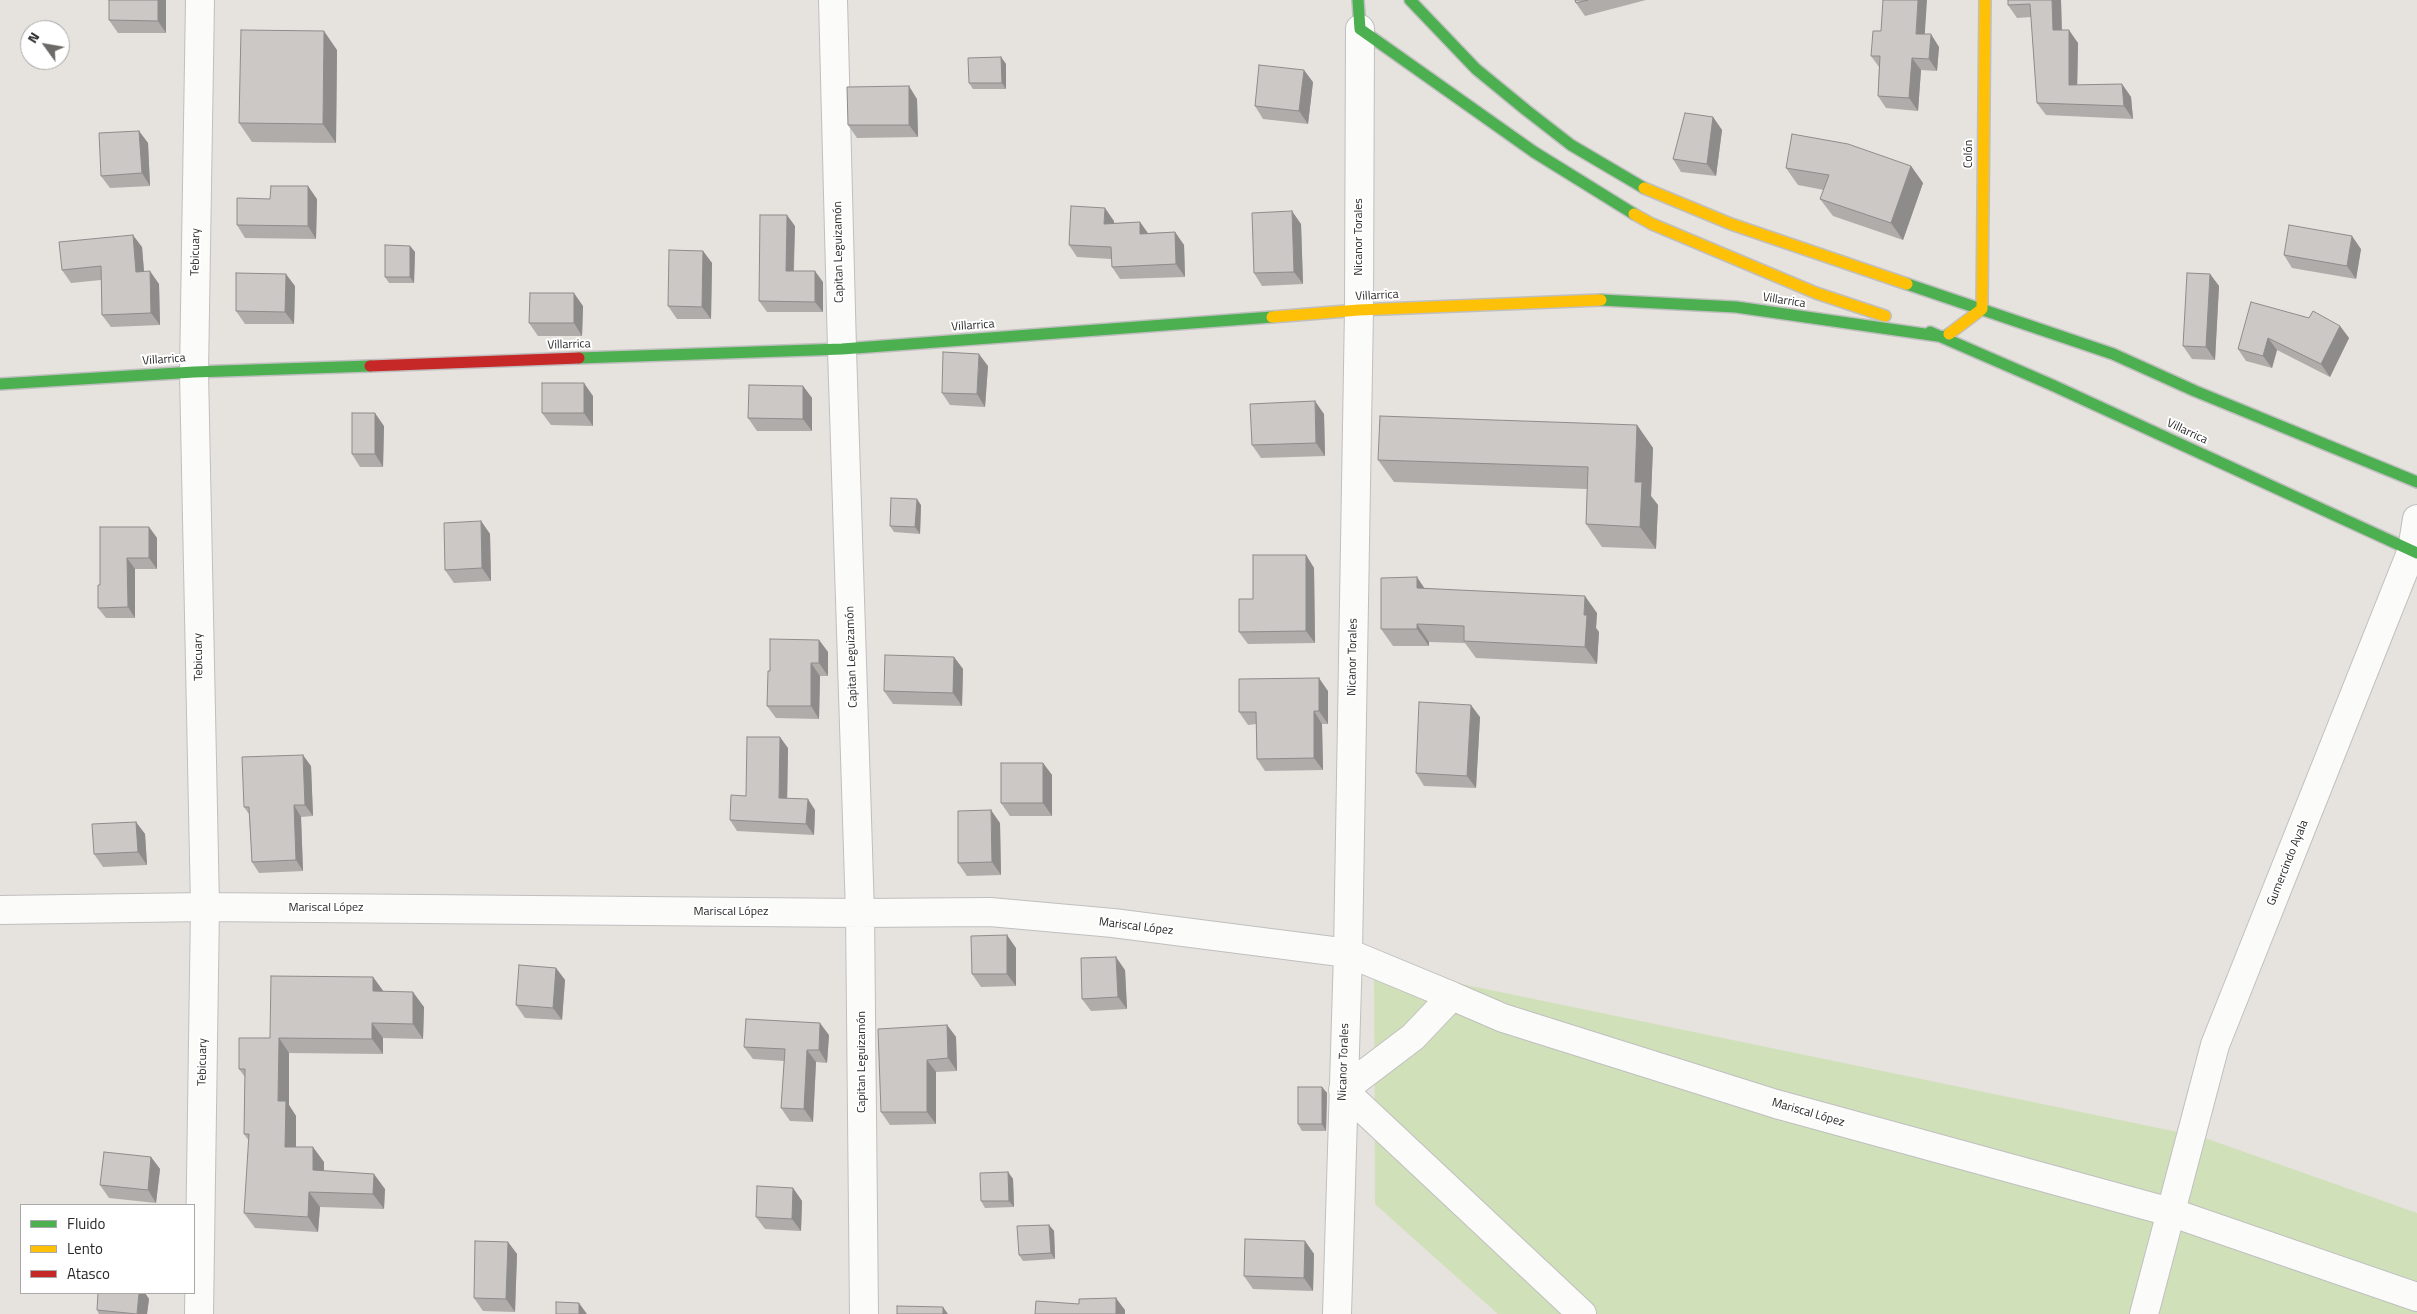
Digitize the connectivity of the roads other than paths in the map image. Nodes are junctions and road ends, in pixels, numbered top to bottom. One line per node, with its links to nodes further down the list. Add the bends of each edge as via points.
1 (200, 0): 11 (street, Tebicuary)
2 (833, 0): 10 (street, Capitan Leguizamón)
3 (1358, 0): 6 (street, Nicanor Torales)
4 (1410, 0): 7 (street, via 1476,69 1571,145 1630,181 1731,224)
5 (1984, 0): 7 (street, Colón)
6 (1360, 29): 8 (street, Nicanor Torales); 9 (street, Villarrica, via 1534,152 1652,224 1816,293)
7 (1982, 309): 9 (street); 13 (street, via 2113,354)
8 (1359, 310): 9 (street, Villarrica, via 1590,300 1671,302 1736,307); 10 (street, Villarrica); 19 (street, Nicanor Torales)
9 (1945, 337): 15 (street, Villarrica)
10 (842, 350): 11 (street, Villarrica); 18 (street, Capitan Leguizamón)
11 (194, 372): 12 (street, Villarrica); 16 (street, Tebicuary)
12 (0, 384)
13 (2417, 482)
14 (2417, 519): 15 (street, Gumercindo Ayala)
15 (2415, 551): 22 (street, Gumercindo Ayala, via 2215,1045)
16 (205, 907): 17 (street, Mariscal López); 18 (street, Mariscal López); 24 (street, Tebicuary)
17 (0, 910)
18 (860, 913): 19 (street, Mariscal López, via 990,912 1113,923); 25 (street, Capitan Leguizamón)
19 (1348, 953): 20 (street, Mariscal López); 21 (street, Nicanor Torales)
20 (1452, 996): 21 (street, via 1413,1037); 22 (street, Mariscal López, via 1503,1018 1776,1104)
21 (1343, 1090): 26 (street, Nicanor Torales); 27 (street)
22 (2170, 1212): 23 (street, Mariscal López); 28 (street, Gumercindo Ayala)
23 (2417, 1297)
24 (200, 1314)
25 (864, 1314)
26 (1337, 1314)
27 (1582, 1314)
28 (2144, 1314)

